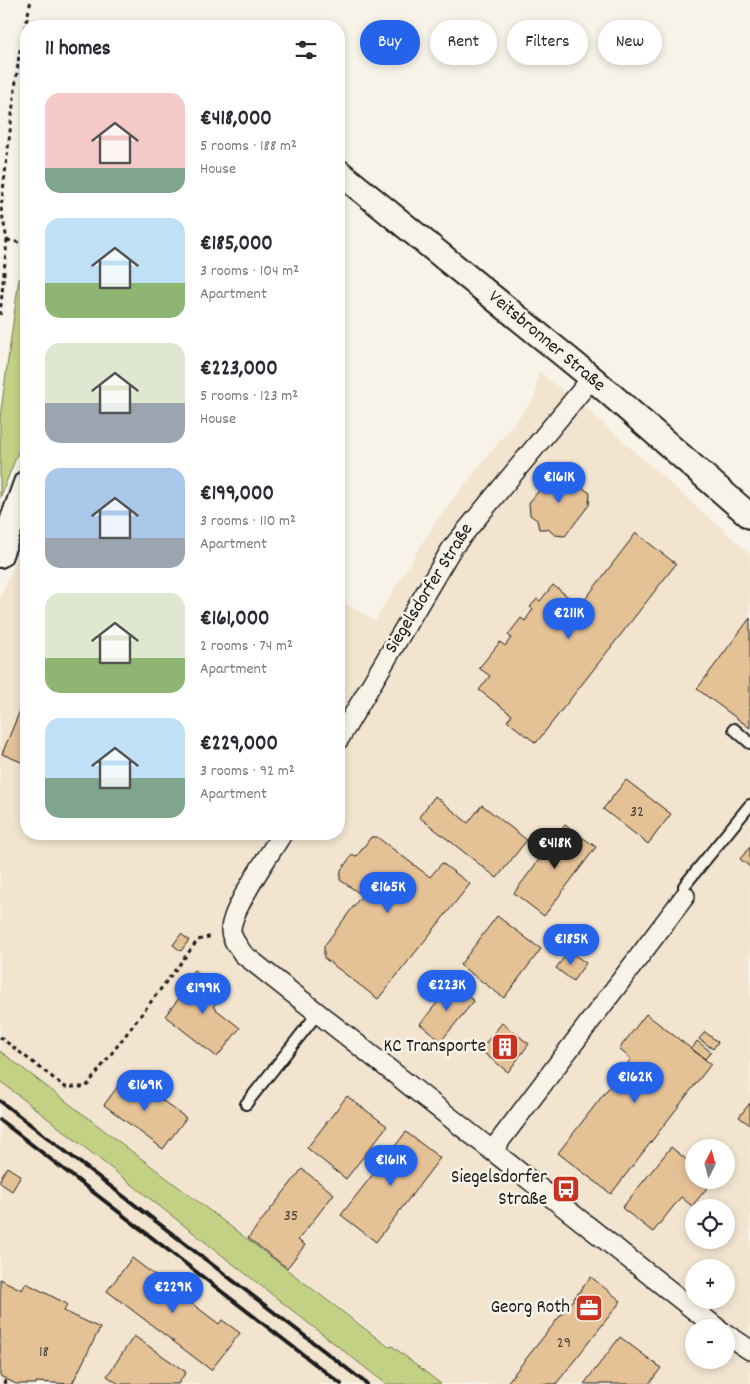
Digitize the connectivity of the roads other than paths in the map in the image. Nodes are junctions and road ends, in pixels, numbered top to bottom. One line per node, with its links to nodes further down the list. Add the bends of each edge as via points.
1 (345, 177): 2 (street, Veitsbronner Straße)
2 (592, 378): 4 (street, Veitsbronner Straße); 6 (street, Siegelsdorfer Straße, via 456,542)
3 (20, 500): 5 (street)
4 (750, 516)
5 (0, 555)
6 (345, 729)
7 (734, 729): 8 (lane)
8 (750, 743)
9 (750, 805): 11 (lane, via 684,886)
10 (278, 840): 12 (street, via 239,906 231,931 243,954)
11 (685, 896): 14 (street)
12 (318, 1013): 13 (lane); 14 (street)
13 (246, 1104)
14 (492, 1151): 15 (street)
15 (707, 1319)
16 (735, 1340): 17 (street)
17 (750, 1350)

